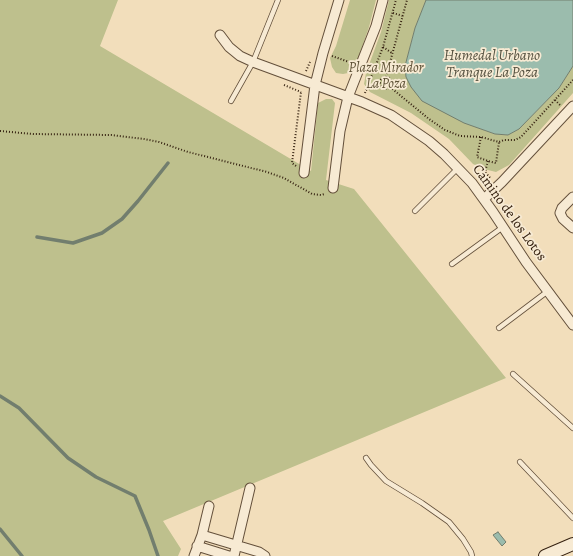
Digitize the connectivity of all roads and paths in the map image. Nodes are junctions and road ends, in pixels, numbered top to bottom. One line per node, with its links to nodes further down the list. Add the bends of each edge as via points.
1 (278, 0): 12 (lane)
2 (339, 0): 10 (street)
3 (383, 0): 13 (street)
4 (396, 0): 6 (path)
5 (407, 0): 7 (path)
6 (394, 13): 7 (path); 9 (path)
7 (403, 16): 11 (path)
8 (220, 35): 12 (street, Camino de los Lotos, via 240,56)
9 (383, 48): 11 (path); 14 (path)
10 (323, 53): 13 (path); 17 (street)
11 (392, 53): 15 (path)
12 (253, 62): 17 (street, Camino de los Lotos); 22 (lane)
13 (361, 66): 14 (path); 21 (street)
14 (374, 71): 20 (path)
15 (386, 77): 18 (path, via 381,80); 19 (path, via 392,82)
16 (573, 80): 27 (path, via 521,137)
17 (315, 85): 21 (street, Camino de los Lotos); 30 (street)
18 (380, 85): 19 (path, via 384,89); 20 (path)
19 (390, 88): 26 (path, via 446,130 460,136)
20 (366, 90): 23 (path)
21 (348, 97): 23 (street, Camino de los Lotos); 32 (street, via 340,131)
22 (231, 101)
23 (362, 102): 29 (street, Camino de los Lotos, via 391,115 417,132)
24 (573, 106): 31 (street)
25 (0, 131): 32 (path, via 111,135 144,139 267,172 284,178 312,194 326,194)
26 (481, 137): 27 (path); 28 (path, via 476,157)
27 (499, 142): 28 (path, via 496,163)
28 (488, 161): 31 (path, via 485,172)
29 (458, 168): 34 (street, Camino de los Lotos); 35 (lane)
30 (304, 173)
31 (497, 187): 34 (street)
32 (333, 188)
33 (573, 197): 37 (street, via 560,213 562,219)
34 (484, 199): 36 (street, Camino de los Lotos)
35 (415, 211)
36 (503, 227): 38 (lane); 39 (street, Camino de los Lotos)
37 (573, 228)
38 (452, 264)
39 (548, 291): 40 (street, Camino de los Lotos); 41 (lane)
40 (571, 318)
41 (500, 328)
42 (513, 374): 43 (lane)
43 (573, 428)
44 (366, 458): 57 (lane, via 386,481 449,522 463,539)
45 (520, 462): 48 (lane)
46 (250, 488): 51 (street)
47 (209, 506): 49 (street)
48 (573, 518)
49 (202, 535): 51 (street); 52 (street)
50 (573, 544): 58 (street)
51 (237, 545): 55 (street); 56 (street)
52 (197, 546): 53 (street); 54 (street)
53 (194, 556)
54 (230, 556)
55 (234, 556)
56 (265, 556)
57 (472, 556)
58 (545, 556)

